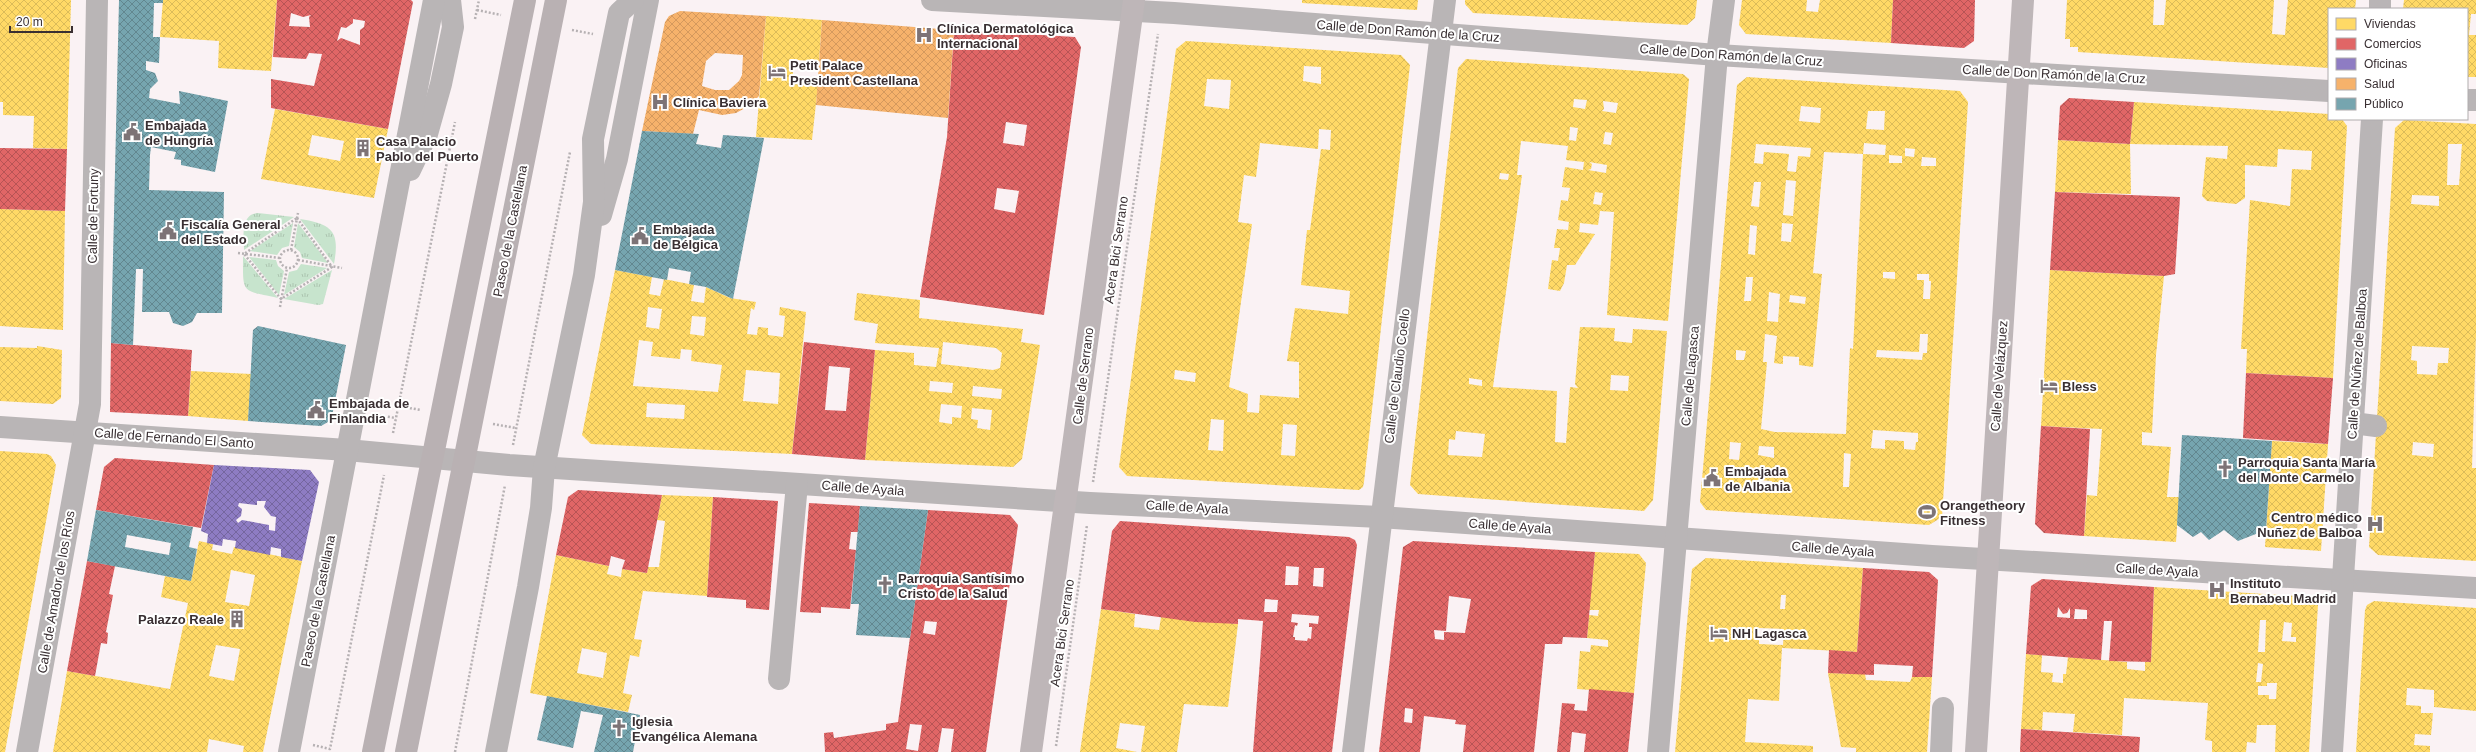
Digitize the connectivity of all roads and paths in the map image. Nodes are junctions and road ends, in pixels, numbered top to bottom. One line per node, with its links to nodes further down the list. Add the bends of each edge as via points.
1 (97, 0): 42 (street, Calle de Fortuny, via 90,404)
2 (434, 0): 25 (street, Paseo de la Castellana)
3 (450, 0): 25 (street, Paseo de la Castellana, via 453,27 441,84 427,134)
4 (479, 0): 14 (path)
5 (525, 0): 45 (highway)
6 (556, 0): 46 (highway, Paseo de la Castellana)
7 (633, 0): 36 (street, via 619,13 593,139 594,202)
8 (648, 0): 36 (street, via 617,159)
9 (932, 0): 13 (street, Calle de Don Ramón de la Cruz)
10 (1445, 0): 17 (street, Calle de Claudio Coello)
11 (1724, 0): 19 (street, Calle de Lagasca)
12 (2023, 0): 20 (main road, Calle de Velázquez)
13 (1134, 6): 17 (street, Calle de Don Ramón de la Cruz); 51 (main road, Calle de Serrano)
14 (474, 24)
15 (595, 27): 18 (path)
16 (1158, 33): 50 (path, Acera Bici Serrano)
17 (1440, 33): 19 (street, Calle de Don Ramón de la Cruz); 53 (street, Calle de Claudio Coello)
18 (592, 42)
19 (1717, 55): 20 (street, Calle de Don Ramón de la Cruz); 54 (street, Calle de Lagasca)
20 (2018, 72): 21 (street, Calle de Don Ramón de la Cruz); 55 (main road, Calle de Velázquez)
21 (2328, 91)
22 (456, 114): 44 (path)
23 (2372, 120): 39 (street, Calle de Núñez de Balboa)
24 (571, 150): 47 (path)
25 (398, 194): 43 (street, Paseo de la Castellana)
26 (298, 213): 27 (path)
27 (297, 218): 28 (path); 30 (path); 33 (path)
28 (291, 250): 31 (path, via 283,252); 32 (path, via 296,252)
29 (238, 253): 30 (path)
30 (244, 254): 31 (path); 37 (path)
31 (280, 258): 34 (path, via 282,265)
32 (298, 260): 33 (path); 34 (path, via 293,267)
33 (332, 267): 35 (path); 37 (path)
34 (287, 268): 37 (path)
35 (342, 268)
36 (584, 275): 48 (street)
37 (281, 299): 38 (path)
38 (280, 307)
39 (2353, 422): 40 (street); 56 (street, Calle de Núñez de Balboa)
40 (2376, 426)
41 (0, 427): 42 (street, Calle de Fernando El Santo)
42 (84, 432): 43 (street, Calle de Fernando El Santo); 61 (street, Calle de Amador de los Ríos)
43 (347, 450): 44 (street); 62 (street, Paseo de la Castellana)
44 (388, 454): 45 (street); 60 (path)
45 (433, 459): 46 (street); 63 (highway)
46 (464, 461): 47 (street); 64 (highway, Paseo de la Castellana)
47 (509, 465): 48 (street); 65 (path)
48 (544, 468): 49 (street, Calle de Ayala); 66 (street, via 541,508 528,587)
49 (797, 484): 51 (street, Calle de Ayala); 58 (street)
50 (1092, 486)
51 (1067, 502): 53 (street, Calle de Ayala); 67 (main road, Calle de Serrano)
52 (1088, 517): 68 (path, Acera Bici Serrano)
53 (1380, 517): 54 (street, Calle de Ayala); 69 (street, Calle de Claudio Coello)
54 (1677, 538): 55 (street, Calle de Ayala); 70 (street, Calle de Lagasca)
55 (1988, 560): 56 (street, Calle de Ayala); 72 (main road, Calle de Velázquez)
56 (2343, 580): 57 (street, Calle de Ayala); 73 (street, Calle de Núñez de Balboa)
57 (2476, 588)
58 (779, 679)
59 (1943, 708): 71 (street)
60 (330, 749)
61 (27, 752)
62 (289, 752)
63 (373, 752)
64 (406, 752)
65 (455, 752)
66 (496, 752)
67 (1031, 752)
68 (1055, 752)
69 (1352, 752)
70 (1658, 752)
71 (1941, 752)
72 (1976, 752)
73 (2332, 752)

